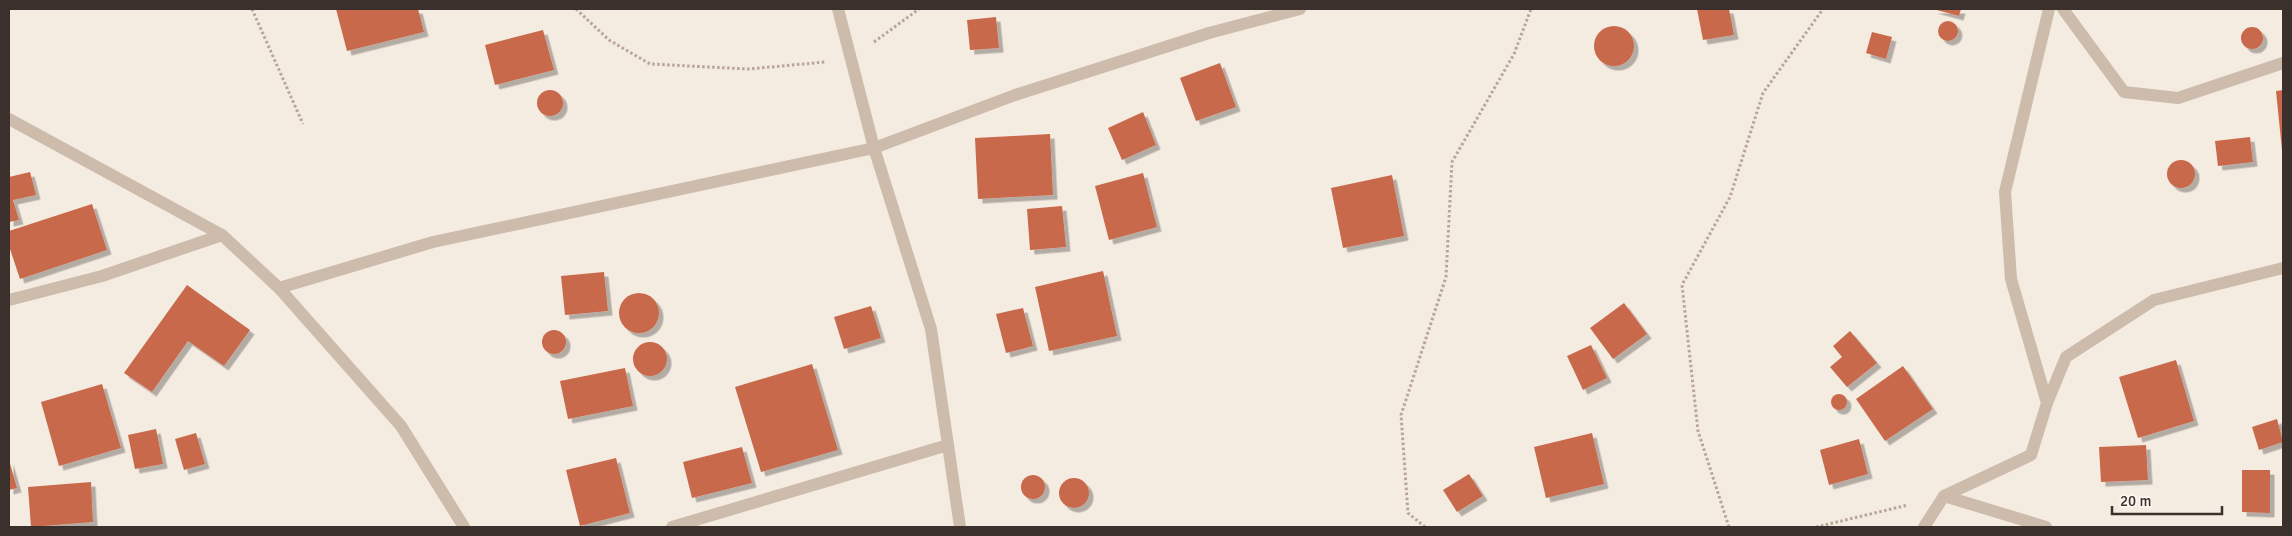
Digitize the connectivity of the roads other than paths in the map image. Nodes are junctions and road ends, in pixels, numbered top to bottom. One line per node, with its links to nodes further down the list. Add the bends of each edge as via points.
1 (838, 9): 7 (street)
2 (1300, 9): 7 (street, via 1209,33 1015,95)
3 (2049, 9): 12 (street, via 2005,192 2011,279)
4 (2063, 9): 5 (street, via 2124,92 2178,98)
5 (2283, 63)
6 (9, 119): 8 (street)
7 (874, 148): 10 (street, via 433,242); 13 (street, via 931,328)
8 (222, 235): 10 (street); 11 (street, via 102,276)
9 (2283, 268): 12 (street, via 2154,300 2066,357)
10 (279, 288): 15 (street, via 401,426)
11 (9, 300)
12 (2047, 403): 14 (street, via 2030,455)
13 (948, 445): 16 (street); 17 (street)
14 (1944, 496): 18 (street); 19 (street)
15 (464, 527)
16 (672, 527)
17 (960, 527)
18 (1924, 527)
19 (2046, 527)

